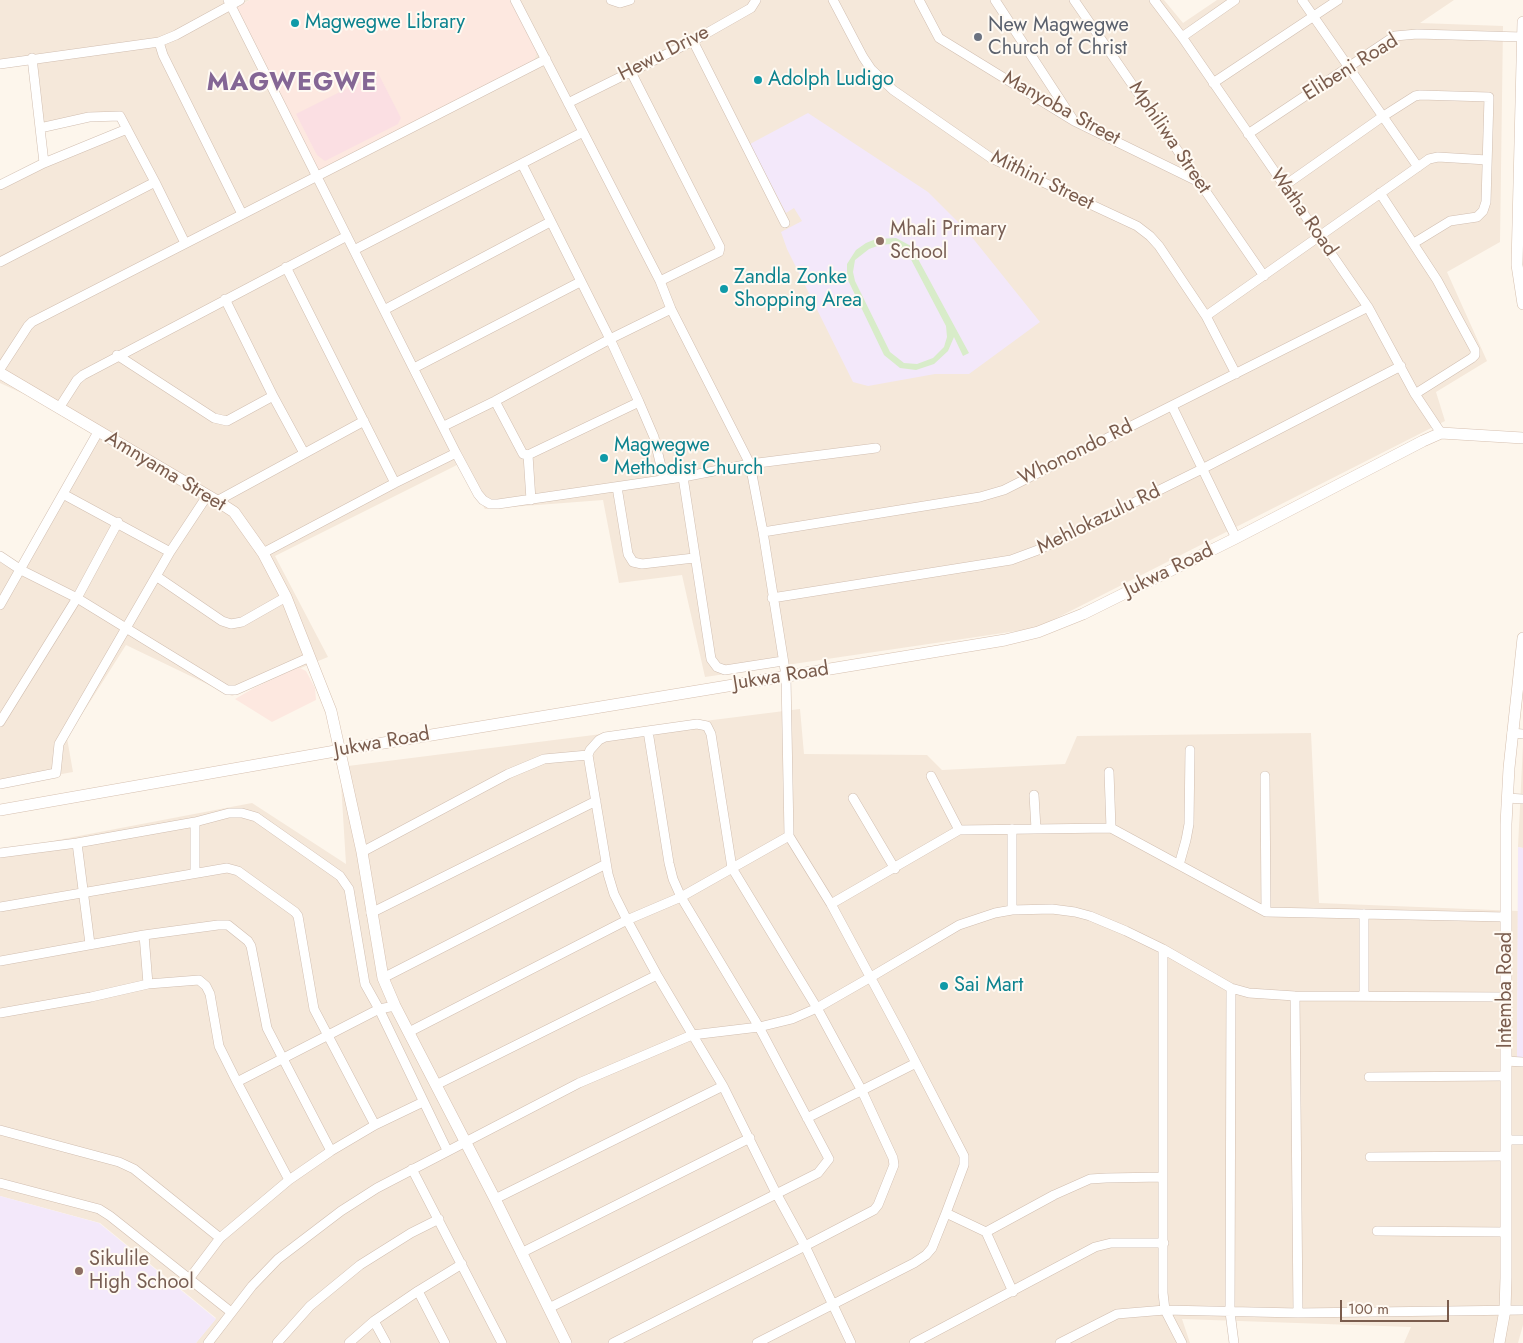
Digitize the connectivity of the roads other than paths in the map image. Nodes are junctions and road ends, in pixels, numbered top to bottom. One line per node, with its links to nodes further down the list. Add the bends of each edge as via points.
1 (240, 0): 14 (street)
2 (515, 0): 22 (street)
3 (611, 0): 4 (street, via 620,3)
4 (630, 0)
5 (756, 0): 19 (street, Hewu Drive, via 751,8)
6 (833, 0): 63 (street, Mithini Street, via 870,69 893,90 992,158 1137,226 1159,246)
7 (919, 0): 29 (street, Manyoba Street, via 939,38)
8 (1074, 0): 39 (street, Mphiliwa Street)
9 (1154, 0): 17 (street, Watha Road)
10 (1235, 0): 17 (street)
11 (1302, 0): 15 (street)
12 (1338, 0): 15 (street)
13 (997, 1): 29 (street)
14 (230, 2): 20 (street); 38 (street)
15 (1313, 17): 24 (street); 26 (street)
16 (1523, 22): 18 (street)
17 (1182, 37): 26 (street, Watha Road)
18 (1522, 37): 24 (street, Elibeni Road, via 1395,36); 44 (street)
19 (693, 41): 25 (street, Hewu Drive); 47 (street)
20 (159, 42): 21 (street); 45 (street)
21 (32, 58): 23 (street); 30 (street)
22 (546, 59): 27 (street); 38 (street)
23 (0, 64)
24 (1349, 68): 28 (street); 33 (street, Elibeni Road)
25 (631, 72): 27 (street, Hewu Drive); 56 (street, via 720,247 719,252)
26 (1213, 83): 33 (street, Watha Road)
27 (568, 103): 32 (street)
28 (1382, 117): 34 (street, via 1420,95 1490,97); 37 (street); 42 (street)
29 (1074, 120): 39 (street, Manyoba Street)
30 (40, 128): 31 (street, via 89,117 120,116); 35 (street)
31 (127, 129): 35 (street); 40 (street)
32 (583, 132): 36 (street); 56 (street)
33 (1248, 134): 42 (street, Watha Road)
34 (1487, 160): 37 (street, via 1438,157); 51 (street, via 1483,211 1477,217 1450,221)
35 (44, 163): 41 (street)
36 (522, 164): 46 (street); 52 (street)
37 (1418, 167): 43 (street)
38 (318, 176): 45 (street); 48 (street)
39 (1197, 181): 55 (street, Mphiliwa Street)
40 (155, 182): 50 (street); 53 (street)
41 (0, 184)
42 (1284, 186): 49 (street, Watha Road)
43 (1380, 193): 49 (street); 51 (street)
44 (1521, 194): 59 (street, via 1517,265)
45 (242, 214): 50 (street)
46 (550, 222): 57 (street); 62 (street)
47 (785, 223)
48 (347, 236): 52 (street); 54 (street)
49 (1320, 236): 55 (street); 60 (street, Watha Road)
50 (185, 243): 68 (street, via 32,322)
51 (1414, 244): 71 (street, via 1475,350 1472,358)
52 (354, 250): 62 (street)
53 (0, 262)
54 (286, 267): 58 (street); 77 (street)
55 (1264, 276): 63 (street)
56 (660, 281): 61 (street)
57 (580, 282): 64 (street); 67 (street)
58 (225, 299): 65 (street); 72 (street)
59 (1523, 304)
60 (1368, 307): 66 (street, Watha Road); 70 (street, Whonondo Rd)
61 (671, 309): 64 (street); 86 (street)
62 (384, 310): 67 (street)
63 (1206, 316): 70 (street, Mithini Street)
64 (610, 339): 73 (street); 74 (street)
65 (117, 355): 72 (street, via 220,420 227,421); 76 (street, via 80,377)
66 (1400, 366): 71 (street, Watha Road); 87 (street, Mehlokazulu Rd)
67 (414, 368): 78 (street)
68 (0, 369)
69 (0, 373): 76 (street, Amnyama Street)
70 (1236, 374): 75 (street, Whonondo Rd)
71 (1416, 394): 80 (street, Watha Road)
72 (274, 396): 83 (street)
73 (495, 401): 78 (street); 85 (street, via 523,454)
74 (639, 402): 85 (street); 89 (street, via 654,437)
75 (1172, 406): 87 (street); 96 (street, Whonondo Rd, via 1004,490 980,497)
76 (59, 408): 79 (street, Amnyama Street)
77 (364, 421): 83 (street); 90 (street)
78 (444, 426): 84 (street)
79 (98, 432): 92 (street); 93 (street, Amnyama Street)
80 (1441, 433): 81 (street, Jukwa Road); 97 (street, Jukwa Road)
81 (1523, 438)
82 (876, 448): 86 (street)
83 (304, 453): 93 (street)
84 (456, 453): 90 (street); 94 (street, via 478,494 490,504)
85 (528, 455): 94 (street)
86 (750, 464): 88 (street); 96 (street)
87 (1202, 469): 97 (street); 106 (street, Mehlokazulu Rd, via 1038,550 1011,560)
88 (683, 477): 89 (street); 101 (street)
89 (664, 479): 91 (street)
90 (395, 483): 99 (street)
91 (617, 487): 94 (street); 101 (street, via 628,554 633,562 642,564)
92 (63, 494): 95 (street); 102 (street)
93 (212, 499): 98 (street); 99 (street, Amnyama Street, via 234,512)
94 (531, 500)
95 (118, 522): 98 (street); 105 (street)
96 (762, 532): 106 (street)
97 (1236, 538): 113 (street, Jukwa Road, via 1083,614 1038,632)
98 (170, 552): 103 (street)
99 (263, 552): 104 (street, Amnyama Street)
100 (0, 556): 102 (street)
101 (694, 558): 111 (street, via 712,659 717,667 725,670)
102 (21, 570): 105 (street); 107 (street)
103 (156, 576): 104 (street, via 231,624 242,622); 108 (street)
104 (286, 597): 110 (street, Amnyama Street)
105 (77, 598): 108 (street); 114 (street)
106 (772, 598): 111 (street)
107 (0, 605)
108 (126, 628): 110 (street, via 230,691); 123 (street, via 59,744 56,773)
109 (1523, 638): 112 (street, Intemba Road)
110 (310, 657): 117 (street, Amnyama Street, via 331,711)
111 (783, 661): 113 (street)
112 (1521, 667): 116 (street, Intemba Road)
113 (786, 676): 117 (street, Jukwa Road); 135 (street)
114 (0, 722)
115 (648, 731): 119 (street, via 605,737 594,745); 141 (street, via 698,724 707,726 711,734); 145 (street, via 669,864)
116 (1518, 734): 126 (street, Intemba Road)
117 (341, 750): 129 (street, Jukwa Road); 137 (street, Amnyama Street)
118 (1190, 750): 140 (street, via 1188,824)
119 (588, 755): 128 (street); 137 (street, via 544,760 508,774)
120 (1109, 772): 131 (street)
121 (931, 776): 134 (street)
122 (1265, 776): 149 (street)
123 (0, 784)
124 (1034, 795): 133 (street)
125 (853, 798): 142 (street)
126 (1507, 798): 127 (street); 152 (street, Intemba Road)
127 (1523, 799)
128 (596, 801): 139 (street); 150 (street)
129 (0, 810)
130 (195, 822): 136 (street); 143 (street); 167 (street, via 230,813 256,817 340,876 351,896 365,984)
131 (1111, 828): 133 (street); 140 (street)
132 (1012, 829): 133 (street); 134 (street); 148 (street)
133 (1036, 829)
134 (959, 830): 142 (street)
135 (789, 836): 141 (street); 146 (street)
136 (77, 843): 138 (street); 144 (street)
137 (362, 852): 150 (street, Amnyama Street)
138 (0, 854)
139 (606, 864): 153 (street, via 614,894); 160 (street)
140 (1179, 865): 149 (street)
141 (732, 868): 145 (street); 168 (street)
142 (895, 869): 146 (street)
143 (195, 873): 144 (street); 172 (street, via 227,868 235,870 296,912 300,919 314,1007)
144 (84, 893): 147 (street); 155 (street)
145 (681, 897): 153 (street); 170 (street)
146 (831, 904): 159 (street)
147 (0, 907)
148 (1012, 910): 156 (street, via 1075,912); 159 (street, via 959,925)
149 (1266, 912): 151 (street)
150 (371, 913): 160 (street, Amnyama Street)
151 (1364, 914): 152 (street); 163 (street)
152 (1506, 917): 165 (street, Intemba Road)
153 (627, 920): 158 (street); 171 (street)
154 (144, 935): 155 (street); 161 (street); 174 (street, via 226,924 248,941 267,1028)
155 (90, 944): 157 (street)
156 (1163, 949): 162 (street); 197 (street)
157 (0, 961)
158 (657, 975): 173 (street); 181 (street)
159 (871, 977): 168 (street); 177 (street)
160 (382, 978): 166 (street, Amnyama Street)
161 (148, 984): 169 (street); 180 (street, via 199,980 206,986 217,1041)
162 (1231, 988): 164 (street, via 1249,993); 221 (street)
163 (1364, 995): 164 (street); 165 (street)
164 (1295, 996): 222 (street)
165 (1506, 996): 175 (street, Intemba Road)
166 (396, 1006): 167 (street); 171 (street, Amnyama Street)
167 (379, 1008): 172 (street); 184 (street)
168 (817, 1008): 170 (street, via 792,1019); 183 (street)
169 (0, 1013)
170 (759, 1027): 173 (street); 185 (street)
171 (409, 1032): 181 (street, Amnyama Street)
172 (329, 1034): 174 (street); 186 (street)
173 (692, 1035): 182 (street); 191 (street, via 579,1083)
174 (282, 1058): 180 (street); 193 (street)
175 (1506, 1061): 176 (street); 178 (street, Intemba Road)
176 (1523, 1062)
177 (916, 1063): 183 (street); 202 (street, via 964,1156 964,1165)
178 (1506, 1076): 179 (street); 189 (street, Intemba Road)
179 (1369, 1077)
180 (237, 1082): 198 (street)
181 (436, 1086): 191 (street, Amnyama Street)
182 (723, 1086): 188 (street); 201 (street)
183 (862, 1091): 185 (street); 209 (street, via 893,1158 892,1173 874,1210)
184 (423, 1102): 186 (street); 192 (street)
185 (807, 1118): 200 (street, via 829,1159 818,1173)
186 (375, 1125): 193 (street)
187 (0, 1130): 207 (street, via 120,1162 134,1169)
188 (750, 1138): 200 (street); 210 (street)
189 (1506, 1140): 190 (street); 194 (street, Intemba Road)
190 (1523, 1140)
191 (466, 1141): 192 (street); 201 (street, Amnyama Street)
192 (447, 1150): 196 (street)
193 (331, 1151): 198 (street)
194 (1506, 1156): 195 (street); 206 (street, Intemba Road)
195 (1370, 1157)
196 (412, 1169): 203 (street); 220 (street, via 341,1211 278,1260)
197 (1163, 1177): 205 (street, via 1090,1180 1054,1195); 208 (street)
198 (289, 1180): 207 (street)
199 (0, 1183): 212 (street, via 99,1209)
200 (776, 1193): 209 (street); 216 (street)
201 (495, 1199): 210 (street, Amnyama Street)
202 (946, 1213): 205 (street); 215 (street, via 926,1255)
203 (439, 1218): 211 (street); 225 (street, via 360,1265 310,1306)
204 (1377, 1231): 206 (street)
205 (986, 1232): 214 (street)
206 (1505, 1232): 218 (street, Intemba Road)
207 (220, 1238): 212 (street)
208 (1164, 1243): 214 (street, via 1102,1244); 217 (street)
209 (805, 1246): 215 (street); 231 (street)
210 (521, 1252): 216 (street, Amnyama Street)
211 (462, 1264): 213 (street); 229 (street)
212 (189, 1279): 220 (street)
213 (418, 1291): 223 (street); 228 (street)
214 (1013, 1292): 234 (street)
215 (832, 1305): 232 (street); 233 (street)
216 (549, 1308): 230 (street, Amnyama Street)
217 (1165, 1310): 221 (street); 235 (street, via 1117,1314); 236 (street)
218 (1505, 1310): 219 (street); 222 (street); 238 (street, Intemba Road)
219 (1523, 1310)
220 (231, 1312): 224 (street)
221 (1230, 1312): 222 (street); 237 (street)
222 (1298, 1313)
223 (374, 1321): 226 (street); 227 (street)
224 (208, 1343)
225 (277, 1343)
226 (349, 1343)
227 (386, 1343)
228 (445, 1343)
229 (502, 1343)
230 (566, 1343)
231 (613, 1343)
232 (758, 1343)
233 (851, 1343)
234 (914, 1343)
235 (1060, 1343)
236 (1182, 1343)
237 (1234, 1343)
238 (1499, 1343)

